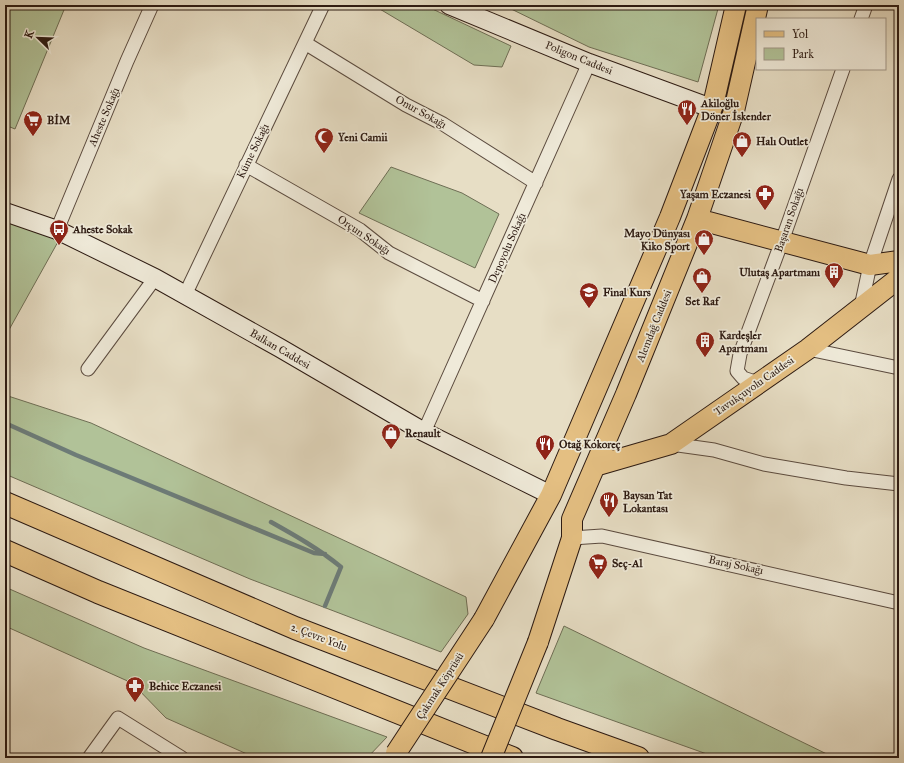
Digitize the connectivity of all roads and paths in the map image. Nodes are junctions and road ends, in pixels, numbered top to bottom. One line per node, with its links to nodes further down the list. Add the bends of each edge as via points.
1 (152, 5): 17 (street, Aheste Sokağı)
2 (448, 5): 9 (street, Poligon Caddesi)
3 (736, 5): 11 (main road)
4 (758, 5): 16 (main road, Alemdağ Caddesi, via 734,111)
5 (866, 5): 7 (street)
6 (322, 7): 8 (street, Küme Sokağı)
7 (861, 18)
8 (304, 43): 12 (street, Küme Sokağı); 14 (street, Onur Sokağı, via 406,105 443,124)
9 (589, 63): 11 (street, Poligon Caddesi); 14 (street, Depoyolu Sokağı)
10 (843, 70): 18 (street, Başaran Sokağı)
11 (712, 108): 34 (main road, via 667,224)
12 (246, 165): 23 (street, Küme Sokağı); 24 (street, Orçun Sokağı, via 360,230 389,253)
13 (899, 178): 20 (street)
14 (536, 183): 24 (street, Depoyolu Sokağı)
15 (5, 212): 17 (street, Balkan Caddesi)
16 (697, 219): 18 (main road); 32 (main road, Alemdağ Caddesi)
17 (58, 230): 21 (street, Balkan Caddesi)
18 (782, 241): 20 (main road); 29 (street, Başaran Sokağı, via 738,364 737,371 743,378)
19 (899, 261): 20 (main road)
20 (870, 265): 25 (street)
21 (155, 278): 23 (street, Balkan Caddesi); 28 (street)
22 (899, 278): 25 (main road, Tavukçuyolu Caddesi)
23 (185, 295): 30 (street, Balkan Caddesi)
24 (483, 301): 30 (street, Depoyolu Sokağı)
25 (861, 307): 26 (main road, Tavukçuyolu Caddesi)
26 (808, 349): 27 (street); 29 (main road, Tavukçuyolu Caddesi)
27 (899, 368)
28 (88, 369)
29 (758, 383): 31 (main road, Tavukçuyolu Caddesi)
30 (424, 432): 34 (street, Balkan Caddesi)
31 (671, 444): 32 (main road, Tavukçuyolu Caddesi); 33 (street, via 714,450 764,464)
32 (595, 466): 36 (main road, Alemdağ Caddesi, via 572,519)
33 (899, 484)
34 (552, 495): 39 (main road, Çakmak Köprüsü, bridge, via 484,619)
35 (5, 503): 44 (highway, 2. Çevre Yolu, via 296,628)
36 (572, 538): 38 (street, Baraj Sokağı, via 602,536); 42 (main road, Alemdağ Caddesi, bridge, via 538,642)
37 (5, 551): 43 (highway, via 106,595)
38 (899, 603)
39 (394, 756)
40 (89, 758): 41 (street, via 118,718)
41 (182, 758)
42 (490, 758)
43 (512, 758)
44 (638, 758)

